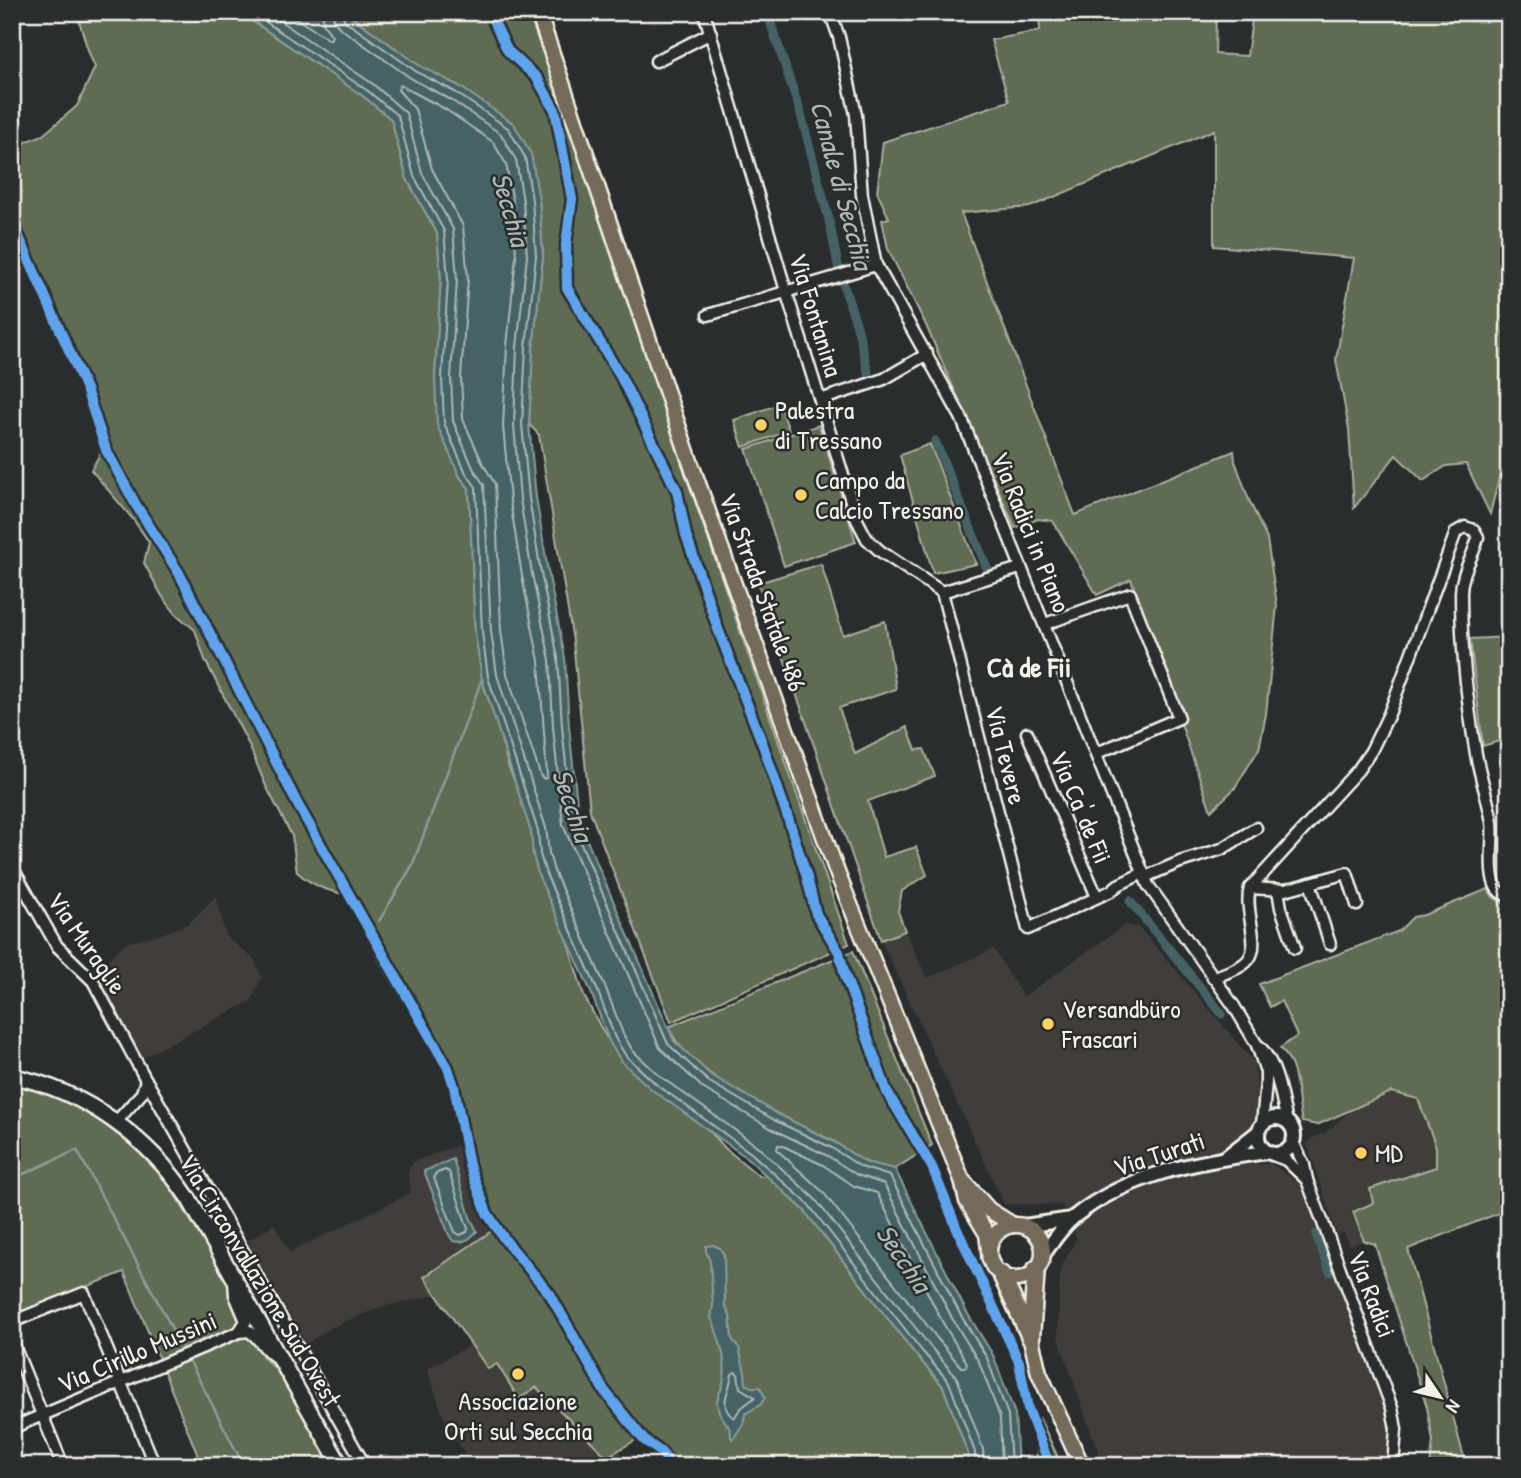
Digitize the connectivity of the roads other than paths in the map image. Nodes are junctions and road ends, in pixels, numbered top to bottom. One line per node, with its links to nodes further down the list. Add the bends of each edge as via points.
1 (538, 12): 38 (main road, Via Strada Statale 486, via 691,464 838,875)
2 (705, 12): 4 (street, Via Fontanina)
3 (831, 12): 6 (street, Via Radici in Piano, via 856,116 862,195)
4 (711, 33): 5 (street); 7 (street, Via Fontanina)
5 (656, 61)
6 (876, 265): 7 (street); 9 (street, Via Radici in Piano)
7 (786, 291): 8 (street); 10 (street, Via Fontanina)
8 (708, 315)
9 (927, 354): 10 (street, via 884,379); 11 (street, Via Radici in Piano, via 961,417)
10 (820, 401): 12 (street, Via Fontanina, via 867,539)
11 (1020, 568): 12 (street); 13 (street, Via Radici in Piano)
12 (942, 592): 25 (street, Via Tevere)
13 (1045, 624): 15 (street, Via Radici in Piano); 15 (street, via 1130,594 1180,718)
14 (1027, 733): 23 (street, Via Ca' de Fii)
15 (1097, 754): 18 (street, Via Radici in Piano)
16 (1256, 828): 18 (street, Via Ca' de Fii, via 1222,849)
17 (12, 867): 31 (street, Via Muraglie, via 57,946 93,981)
18 (1144, 875): 23 (street, Via Ca' de Fii); 28 (street, Via Radici in Piano)
19 (1310, 883): 21 (street); 24 (street, via 1347,873); 26 (street)
20 (1250, 888): 21 (street); 22 (street, via 1371,751 1456,532 1465,527 1478,537 1461,590 1473,729 1493,827 1493,881 1496,890); 28 (street, via 1253,952 1248,961)
21 (1278, 890): 27 (street)
22 (1508, 894)
23 (1097, 897): 25 (street, Via Ca' de Fii)
24 (1357, 905)
25 (1028, 929)
26 (1331, 944)
27 (1295, 948)
28 (1213, 978): 29 (street, Via Radici in Piano)
29 (1257, 1045): 33 (street, Via Radici in Piano, via 1278,1082); 34 (street, Via Radici in Piano, via 1266,1082)
30 (12, 1076): 32 (main road, Via Circonvallazione Sud Ovest, via 66,1093)
31 (146, 1080): 32 (street, via 142,1093); 57 (street, Via Muraglie)
32 (116, 1122): 45 (main road, Via Circonvallazione Sud Ovest, via 144,1144 177,1181)
33 (1287, 1122): 34 (street, via 1271,1119); 35 (street)
34 (1260, 1128): 36 (street, via 1258,1141); 37 (street, Via Turati)
35 (1293, 1142): 36 (street, via 1286,1152); 39 (street, Via Radici)
36 (1270, 1153): 37 (street, Via Turati); 39 (street, Via Radici, via 1286,1160)
37 (1226, 1157): 40 (street, Via Turati, via 1117,1189)
38 (962, 1180): 41 (main road, via 989,1210); 42 (main road, Via Strada Statale 486, via 967,1201 987,1234)
39 (1307, 1180): 59 (street, Via Radici, via 1392,1408 1396,1429)
40 (1072, 1219): 41 (street); 43 (street)
41 (1018, 1225): 42 (main road, via 997,1233); 43 (main road, via 1038,1237)
42 (989, 1249): 44 (main road)
43 (1039, 1262): 44 (main road, via 1030,1274 1016,1279); 48 (highway)
44 (1001, 1274): 48 (highway)
45 (234, 1278): 47 (street, via 235,1295 246,1321); 50 (main road, Via Circonvallazione Sud Ovest)
46 (12, 1322): 51 (street, via 84,1293)
47 (239, 1332): 50 (street, via 249,1331 266,1352); 51 (street, Via Cirillo Mussini)
48 (1031, 1339): 58 (main road, via 1039,1373)
49 (12, 1341): 52 (street)
50 (283, 1362): 56 (main road, Via Circonvallazione Sud Ovest)
51 (119, 1382): 52 (street, Via Cirillo Mussini); 55 (street)
52 (42, 1415): 53 (street, Via Cirillo Mussini); 54 (street)
53 (12, 1428)
54 (62, 1466)
55 (155, 1466)
56 (341, 1466)
57 (365, 1466)
58 (1082, 1466)
59 (1393, 1466)

